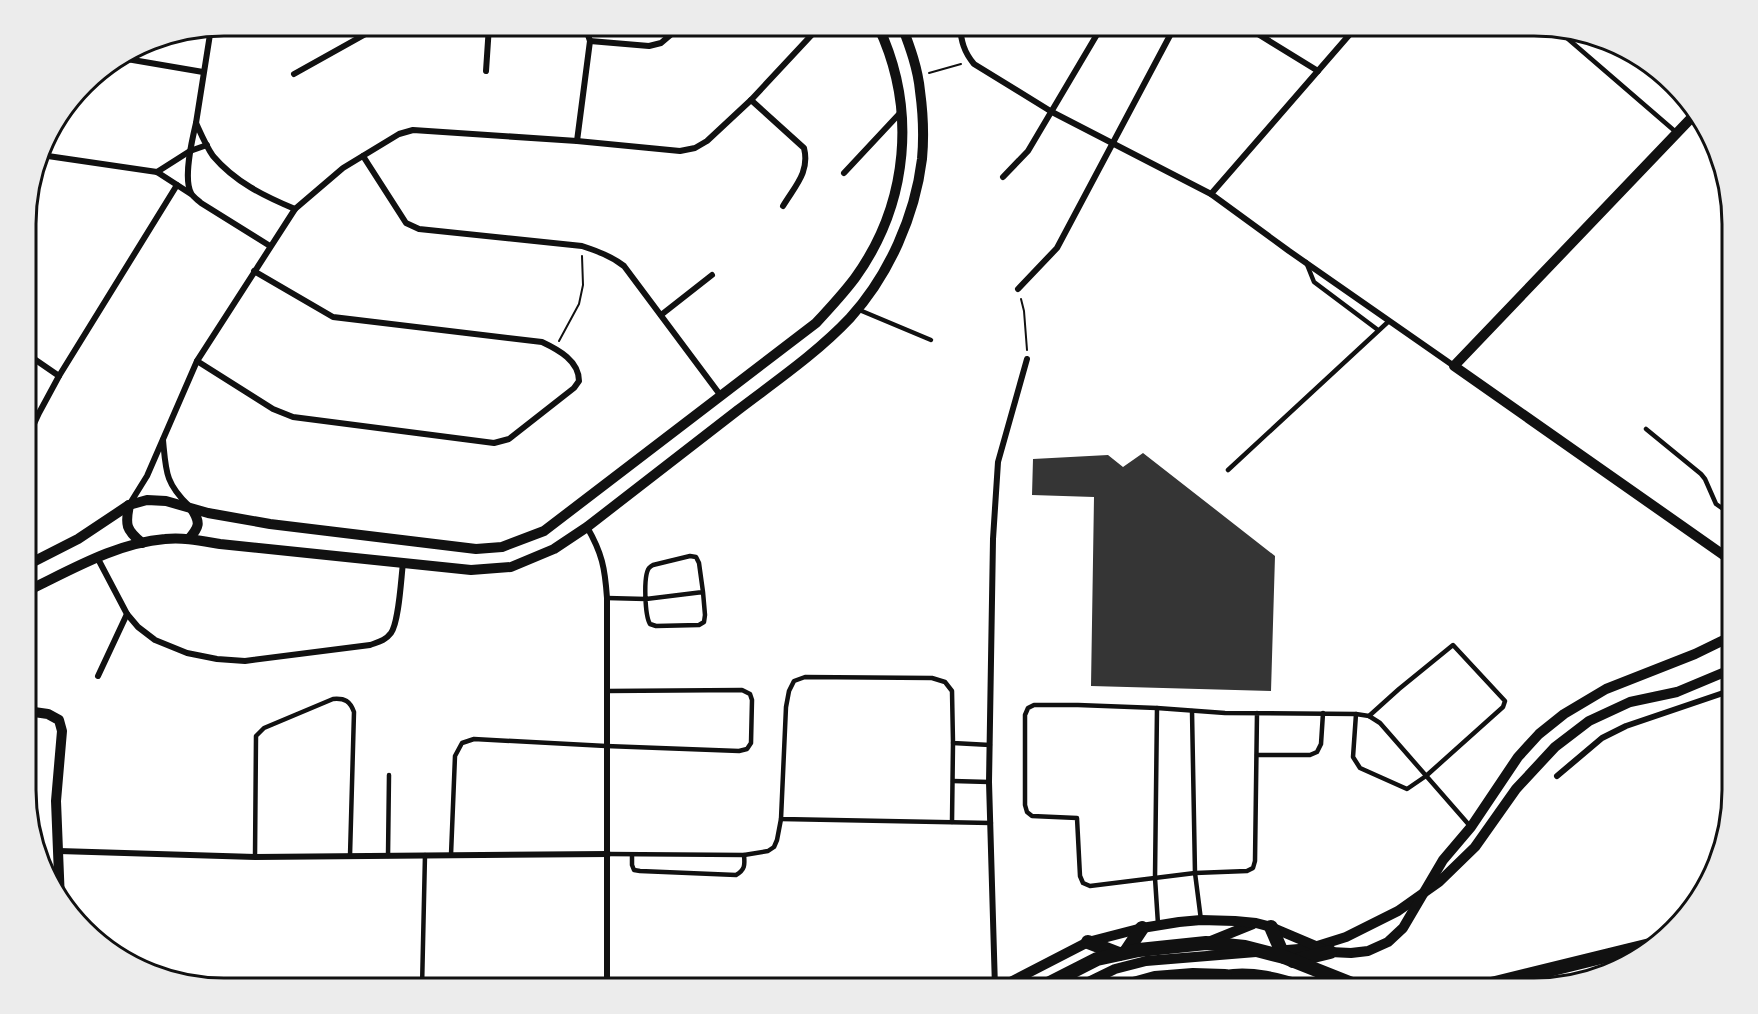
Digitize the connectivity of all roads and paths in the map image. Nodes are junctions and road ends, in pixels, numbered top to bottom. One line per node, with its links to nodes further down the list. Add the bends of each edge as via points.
1 (209, 36): 21 (street)
2 (362, 36): 22 (street)
3 (488, 36): 19 (street)
4 (589, 36): 15 (street)
5 (670, 36): 15 (street, via 661,44 650,46)
6 (811, 36): 23 (street)
7 (882, 36): 25 (street, via 893,63)
8 (906, 36): 49 (street, via 920,89 922,159 903,232 886,267)
9 (961, 36): 24 (street, via 974,64)
10 (1096, 36): 24 (street)
11 (1170, 36): 30 (street)
12 (1261, 36): 20 (street)
13 (1348, 36): 20 (street)
14 (1568, 40): 28 (lane)
15 (591, 42): 29 (street)
16 (132, 60): 21 (street)
17 (956, 65): 18 (path)
18 (943, 69)
19 (486, 71)
20 (1318, 71): 39 (street)
21 (203, 72): 27 (street)
22 (294, 74)
23 (751, 100): 29 (street, via 695,148 680,151); 41 (street, via 804,148 805,171)
24 (1052, 111): 30 (street); 37 (street, via 1028,151)
25 (902, 112): 36 (street); 60 (street, via 903,148 897,186 888,217 856,276 816,322)
26 (1690, 120): 28 (street)
27 (196, 123): 31 (street); 32 (street)
28 (1677, 133): 58 (street)
29 (577, 141): 34 (street, via 413,130)
30 (1113, 144): 39 (street); 48 (street, via 1057,248)
31 (207, 145): 32 (street); 42 (street, via 238,181)
32 (190, 151): 35 (street); 40 (street)
33 (49, 156): 35 (street)
34 (363, 156): 42 (street); 44 (street, via 406,223 419,229)
35 (157, 172): 38 (street)
36 (844, 173)
37 (1004, 177)
38 (177, 186): 40 (street); 59 (street)
39 (1211, 194): 45 (street)
40 (191, 195): 43 (street)
41 (783, 206)
42 (295, 209): 43 (street)
43 (270, 246): 46 (street)
44 (582, 246): 50 (street, via 624,266); 54 (path, via 583,285 579,304)
45 (1306, 262): 51 (street); 52 (lane, via 1314,282)
46 (254, 271): 54 (street, via 333,317 542,342); 57 (street)
47 (712, 275): 50 (street)
48 (1018, 289): 55 (path, via 1024,311)
49 (857, 309): 53 (lane); 68 (street, via 804,359)
50 (661, 315): 60 (street)
51 (1389, 321): 52 (lane); 58 (street)
52 (1378, 330): 64 (lane)
53 (931, 340)
54 (555, 348): 57 (street, via 563,352 579,373 579,381 509,439 494,443 293,417 273,409)
55 (1027, 359): 93 (street, via 998,462)
56 (36, 360): 59 (street)
57 (197, 361): 63 (street)
58 (1454, 366): 71 (street)
59 (59, 376): 61 (street)
60 (721, 397): 67 (street, via 544,531 502,547 476,549 293,527)
61 (36, 420)
62 (1646, 429): 66 (lane, via 1701,474)
63 (163, 436): 65 (street, via 147,476); 67 (street, via 168,481)
64 (1228, 470)
65 (129, 505): 67 (street, via 157,500); 70 (street, via 127,527); 73 (street, via 78,539)
66 (1722, 508)
67 (192, 509): 69 (street, via 198,525)
68 (587, 527): 74 (street, via 554,549 512,567 471,570); 77 (street, via 605,570)
69 (189, 538): 70 (street); 74 (street)
70 (141, 543): 72 (street)
71 (1722, 554)
72 (97, 557): 75 (street); 79 (street)
73 (36, 560)
74 (403, 562): 79 (street, via 392,633 370,645 245,661 217,659 187,653 155,640)
75 (36, 587)
76 (703, 592): 78 (lane); 78 (lane, via 705,615 699,625 656,627 646,619); 78 (lane, via 699,563 690,556 648,568)
77 (607, 598): 78 (lane); 83 (street)
78 (646, 599)
79 (127, 614): 82 (street)
80 (1722, 641): 104 (street, via 1606,689 1564,714 1518,757)
81 (1722, 673): 134 (street, via 1677,692 1630,702 1589,721 1555,747 1515,789 1475,847 1439,882 1398,911 1346,937 1311,948 1146,962)
82 (98, 676)
83 (607, 692): 94 (street); 94 (lane, via 742,690 752,700 751,742 747,749)
84 (1722, 693): 98 (street, via 1602,738)
85 (1157, 708): 86 (lane); 115 (lane); 115 (lane, via 1034,705 1026,715 1027,812 1032,816 1077,818 1083,883 1090,886)
86 (1192, 711): 88 (lane); 114 (lane)
87 (36, 712): 105 (street, via 59,720 62,731 56,801)
88 (1257, 713): 89 (lane); 95 (lane)
89 (1323, 713): 90 (lane); 95 (lane, via 1317,752)
90 (1356, 714): 91 (lane); 97 (lane, via 1353,757 1360,768 1404,789)
91 (1369, 716): 97 (lane, via 1380,723); 97 (lane, via 1453,645 1503,696 1503,707)
92 (953, 744): 93 (lane); 99 (lane); 101 (lane, via 952,691 945,682 932,678 805,677 795,681 786,707)
93 (990, 745): 100 (street)
94 (606, 746): 106 (street); 109 (lane, via 474,739 462,743 455,756)
95 (1257, 755): 114 (lane, via 1253,868)
96 (389, 775): 107 (lane)
97 (1426, 776): 104 (lane)
98 (1557, 776)
99 (953, 781): 100 (lane); 102 (lane)
100 (989, 782): 103 (street)
101 (781, 819): 102 (lane); 111 (lane, via 774,847)
102 (952, 822): 103 (lane)
103 (991, 823): 131 (street)
104 (1471, 827): 125 (street, via 1443,860 1403,928 1388,942 1368,951)
105 (59, 851): 113 (street); 116 (street)
106 (608, 854): 109 (street); 110 (lane); 130 (street)
107 (388, 855): 108 (street); 112 (street)
108 (425, 855): 109 (street); 129 (lane)
109 (451, 855)
110 (632, 855): 111 (lane); 111 (lane, via 634,870 640,872 736,875 742,872)
111 (744, 855)
112 (350, 856): 113 (street); 113 (lane, via 354,712 351,703 343,698 264,728 256,736)
113 (255, 857)
114 (1195, 873): 115 (lane); 117 (lane)
115 (1155, 878): 119 (lane)
116 (60, 880)
117 (1201, 920): 118 (street); 119 (street)
118 (1256, 923): 120 (street); 123 (street)
119 (1158, 926): 121 (street)
120 (1271, 927): 125 (street); 127 (main road)
121 (1142, 928): 122 (street); 126 (main road)
122 (1088, 942): 126 (main road); 132 (street)
123 (1206, 943): 126 (main road); 127 (main road, via 1245,947)
124 (1630, 951): 139 (main road)
125 (1330, 952): 127 (main road)
126 (1122, 953): 133 (main road, via 1088,963)
127 (1288, 959): 138 (main road)
128 (1225, 976): 135 (main road); 136 (main road); 137 (main road)
129 (422, 978)
130 (607, 978)
131 (997, 978)
132 (1017, 978)
133 (1059, 978)
134 (1097, 978)
135 (1155, 978)
136 (1218, 978)
137 (1276, 978)
138 (1336, 978)
139 (1540, 978)

